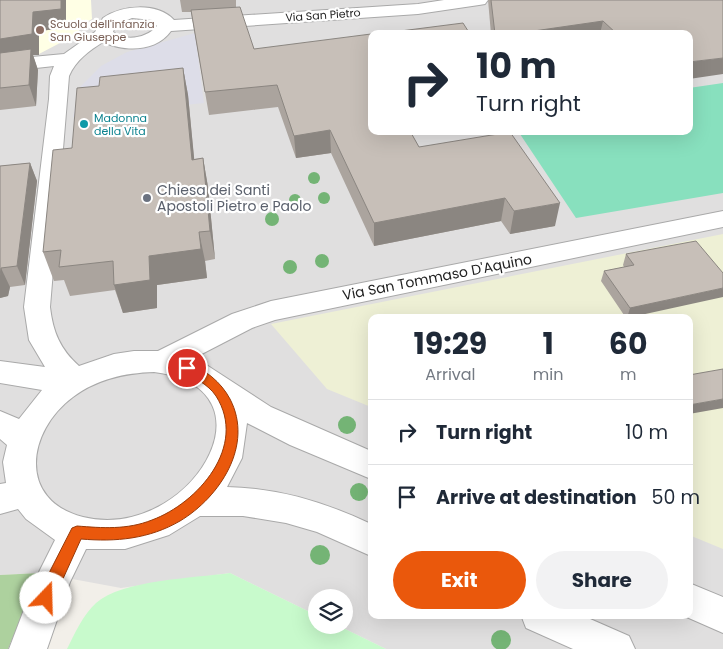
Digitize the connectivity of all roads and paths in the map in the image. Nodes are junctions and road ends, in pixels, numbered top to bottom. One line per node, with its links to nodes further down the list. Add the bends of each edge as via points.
1 (479, 0): 3 (street, Via San Pietro, via 418,9)
2 (133, 7): 3 (street, via 157,15 166,22); 4 (street, via 106,24)
3 (166, 26): 5 (street, via 164,31 148,40)
4 (104, 34): 5 (street, via 116,42); 7 (street)
5 (126, 43): 6 (street)
6 (103, 56)
7 (69, 59): 8 (street); 10 (street, via 58,78)
8 (0, 66)
9 (77, 79): 10 (street)
10 (59, 99): 14 (street, via 37,314 49,354)
11 (723, 219): 12 (street, Via San Tommaso D'Aquino, via 271,310)
12 (161, 362): 14 (street, via 103,368); 15 (street, via 187,368 208,380)
13 (0, 372): 14 (street)
14 (76, 380): 16 (street, via 52,398 33,420)
15 (219, 391): 17 (street, via 259,416); 19 (street, via 233,426 228,455 213,483)
16 (12, 432): 18 (street, via 20,472)
17 (368, 464)
18 (13, 496): 20 (street, via 46,518)
19 (195, 502): 20 (street, via 152,527 114,535); 21 (street, via 227,500 274,504 316,515)
20 (77, 532): 25 (street, via 54,578)
21 (368, 539)
22 (693, 602): 23 (street)
23 (723, 615)
24 (548, 619): 26 (street)
25 (28, 649)
26 (616, 649)

